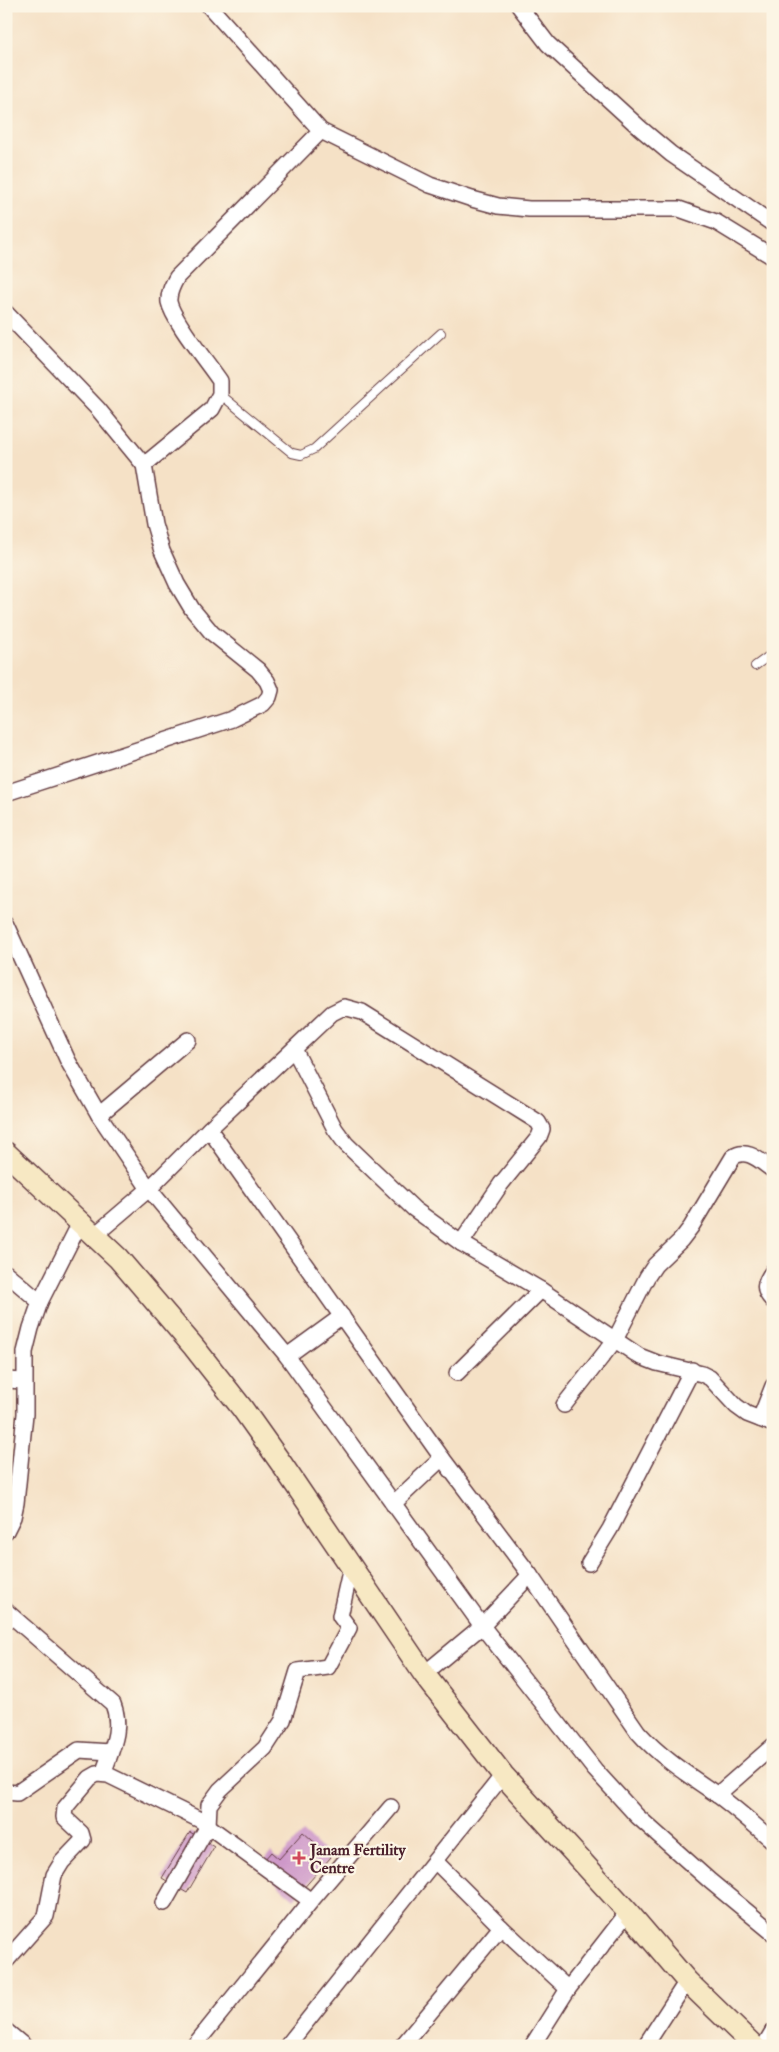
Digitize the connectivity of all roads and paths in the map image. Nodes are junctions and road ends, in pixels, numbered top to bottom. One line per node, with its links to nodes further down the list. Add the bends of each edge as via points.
1 (209, 6): 3 (street)
2 (519, 6): 4 (street, via 548,44 640,128 671,154)
3 (321, 131): 5 (street, via 430,185 472,200 529,209 679,209 716,222); 8 (street, via 177,277 170,292 169,301 174,315 220,382)
4 (773, 224)
5 (773, 257)
6 (6, 313): 9 (street, via 98,409)
7 (441, 333): 8 (lane, via 314,449 301,455 292,454)
8 (220, 394): 9 (street, via 212,409)
9 (144, 465): 12 (street, via 154,524 177,584 212,633 267,681 269,697 253,710 232,719)
10 (773, 653): 11 (lane)
11 (755, 666)
12 (6, 793)
13 (6, 925): 16 (street, via 68,1061)
14 (188, 1040): 16 (street)
15 (294, 1049): 17 (street); 22 (street, via 346,1144 414,1209); 22 (street, via 332,1013 344,1007 353,1009 538,1122 542,1128 539,1138 501,1184)
16 (99, 1115): 20 (street)
17 (209, 1129): 20 (street); 28 (street)
18 (6, 1153): 21 (street)
19 (773, 1170): 29 (street, via 747,1152 733,1156 691,1227 647,1277)
20 (149, 1190): 21 (street, via 118,1217); 30 (street)
21 (88, 1228): 27 (street); 42 (street, via 150,1294 242,1408)
22 (460, 1243): 25 (street)
23 (773, 1271): 26 (street, via 764,1286)
24 (6, 1273): 27 (street)
25 (541, 1290): 29 (street); 32 (street)
26 (773, 1301)
27 (40, 1302): 34 (street, via 30,1328)
28 (342, 1316): 30 (street); 38 (street)
29 (615, 1340): 31 (street, via 639,1356); 36 (street)
30 (287, 1356): 39 (street)
31 (692, 1370): 37 (street, via 710,1378 736,1406); 41 (street, via 610,1529)
32 (457, 1373)
33 (6, 1380): 34 (street)
34 (24, 1381): 40 (street, via 25,1414 16,1503)
35 (773, 1386): 37 (street)
36 (564, 1405)
37 (766, 1421)
38 (442, 1458): 39 (street); 43 (street)
39 (393, 1504): 45 (street)
40 (6, 1531)
41 (589, 1563)
42 (351, 1567): 46 (street); 54 (street, via 340,1616 349,1628 328,1667 298,1671 283,1720 265,1748 220,1790 209,1805)
43 (530, 1575): 45 (street); 52 (street, via 638,1732 682,1771)
44 (6, 1611): 48 (street, via 113,1704 118,1715 116,1739)
45 (482, 1626): 46 (street); 61 (street, via 589,1763 637,1816)
46 (424, 1674): 50 (street)
47 (773, 1746): 52 (street)
48 (110, 1752): 49 (street); 51 (street, via 79,1750 17,1793)
49 (103, 1774): 54 (street, via 189,1813); 62 (street, via 90,1778 65,1808 64,1817 81,1833 83,1840 54,1875 46,1916)
50 (503, 1774): 56 (street); 59 (street)
51 (6, 1792)
52 (717, 1795): 55 (street)
53 (391, 1807): 57 (street)
54 (208, 1826): 57 (street); 58 (street)
55 (773, 1841)
56 (435, 1861): 60 (street); 69 (street)
57 (311, 1901): 68 (street)
58 (164, 1903)
59 (628, 1912): 63 (street); 64 (street)
60 (501, 1927): 64 (street); 70 (street)
61 (773, 1933)
62 (6, 1961)
63 (687, 1981): 72 (street); 73 (street)
64 (568, 1989): 71 (street)
65 (6, 2031): 67 (street)
66 (773, 2031): 74 (street)
67 (24, 2046)
68 (194, 2046)
69 (287, 2046)
70 (402, 2046)
71 (532, 2046)
72 (644, 2046)
73 (754, 2046)
74 (764, 2046)

